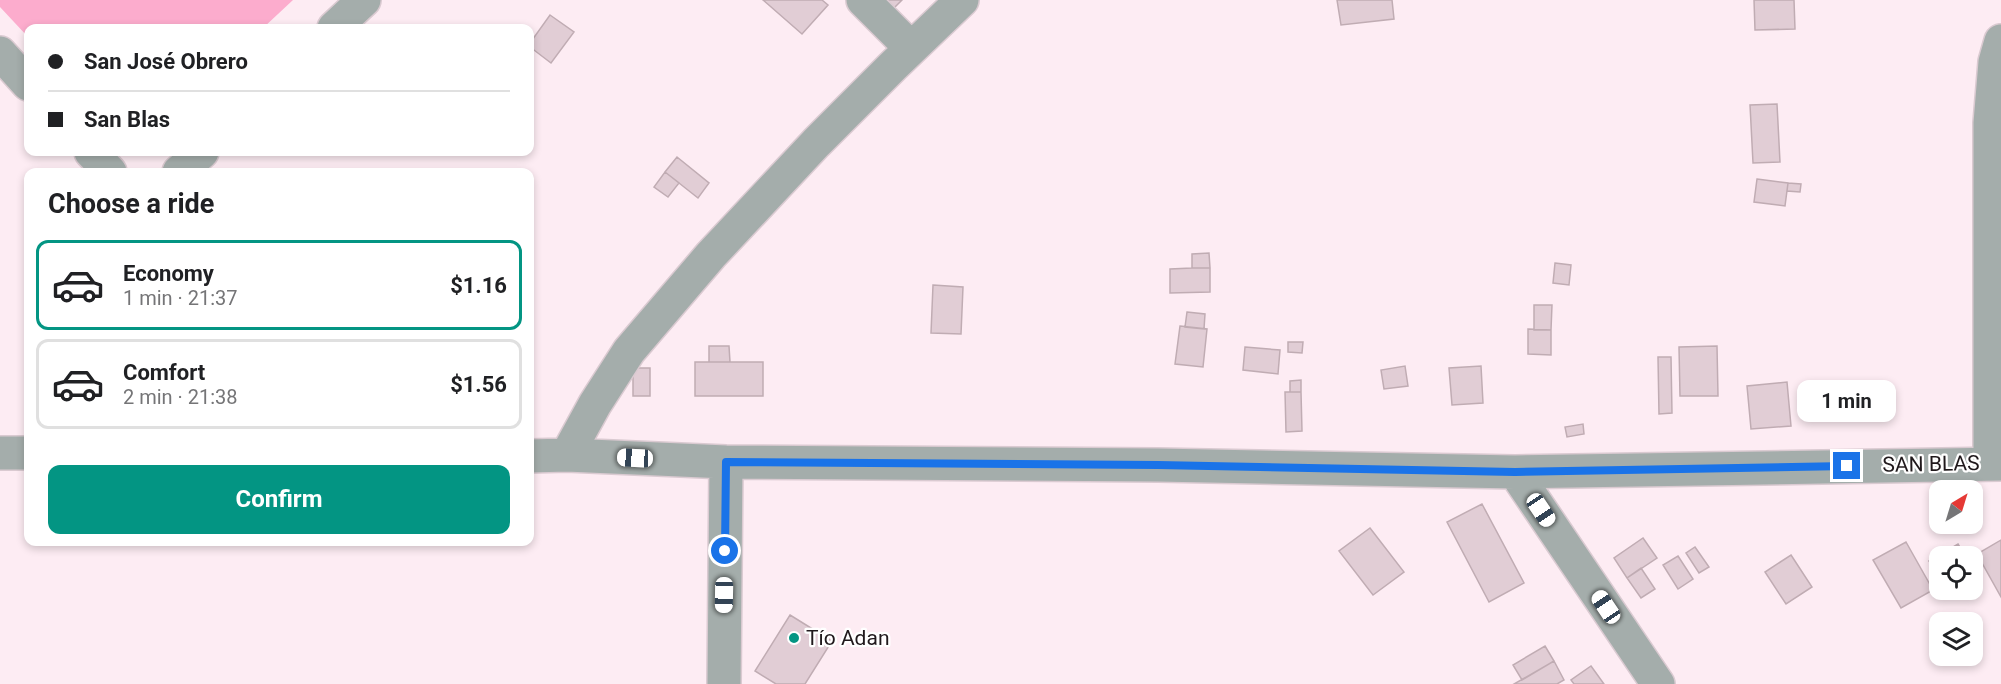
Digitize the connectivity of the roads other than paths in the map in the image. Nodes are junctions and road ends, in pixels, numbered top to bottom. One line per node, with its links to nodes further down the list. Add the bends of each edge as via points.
1 (364, 0): 4 (street)
2 (862, 0): 6 (street)
3 (962, 0): 6 (street)
4 (338, 24)
5 (2001, 41): 18 (street, via 1995,62 1990,123)
6 (911, 48): 15 (street, via 711,255 629,351)
7 (0, 53): 8 (street)
8 (24, 80)
9 (95, 156): 11 (street)
10 (197, 156): 12 (street)
11 (106, 168)
12 (184, 168)
13 (0, 453): 14 (street)
14 (24, 453)
15 (567, 455): 16 (street, SAN BLAS); 17 (street, SAN BLAS)
16 (534, 456)
17 (726, 462): 19 (street, SAN BLAS); 20 (street)
18 (1996, 463): 19 (street, SAN BLAS)
19 (1515, 472): 21 (street)
20 (724, 684)
21 (1658, 684)

